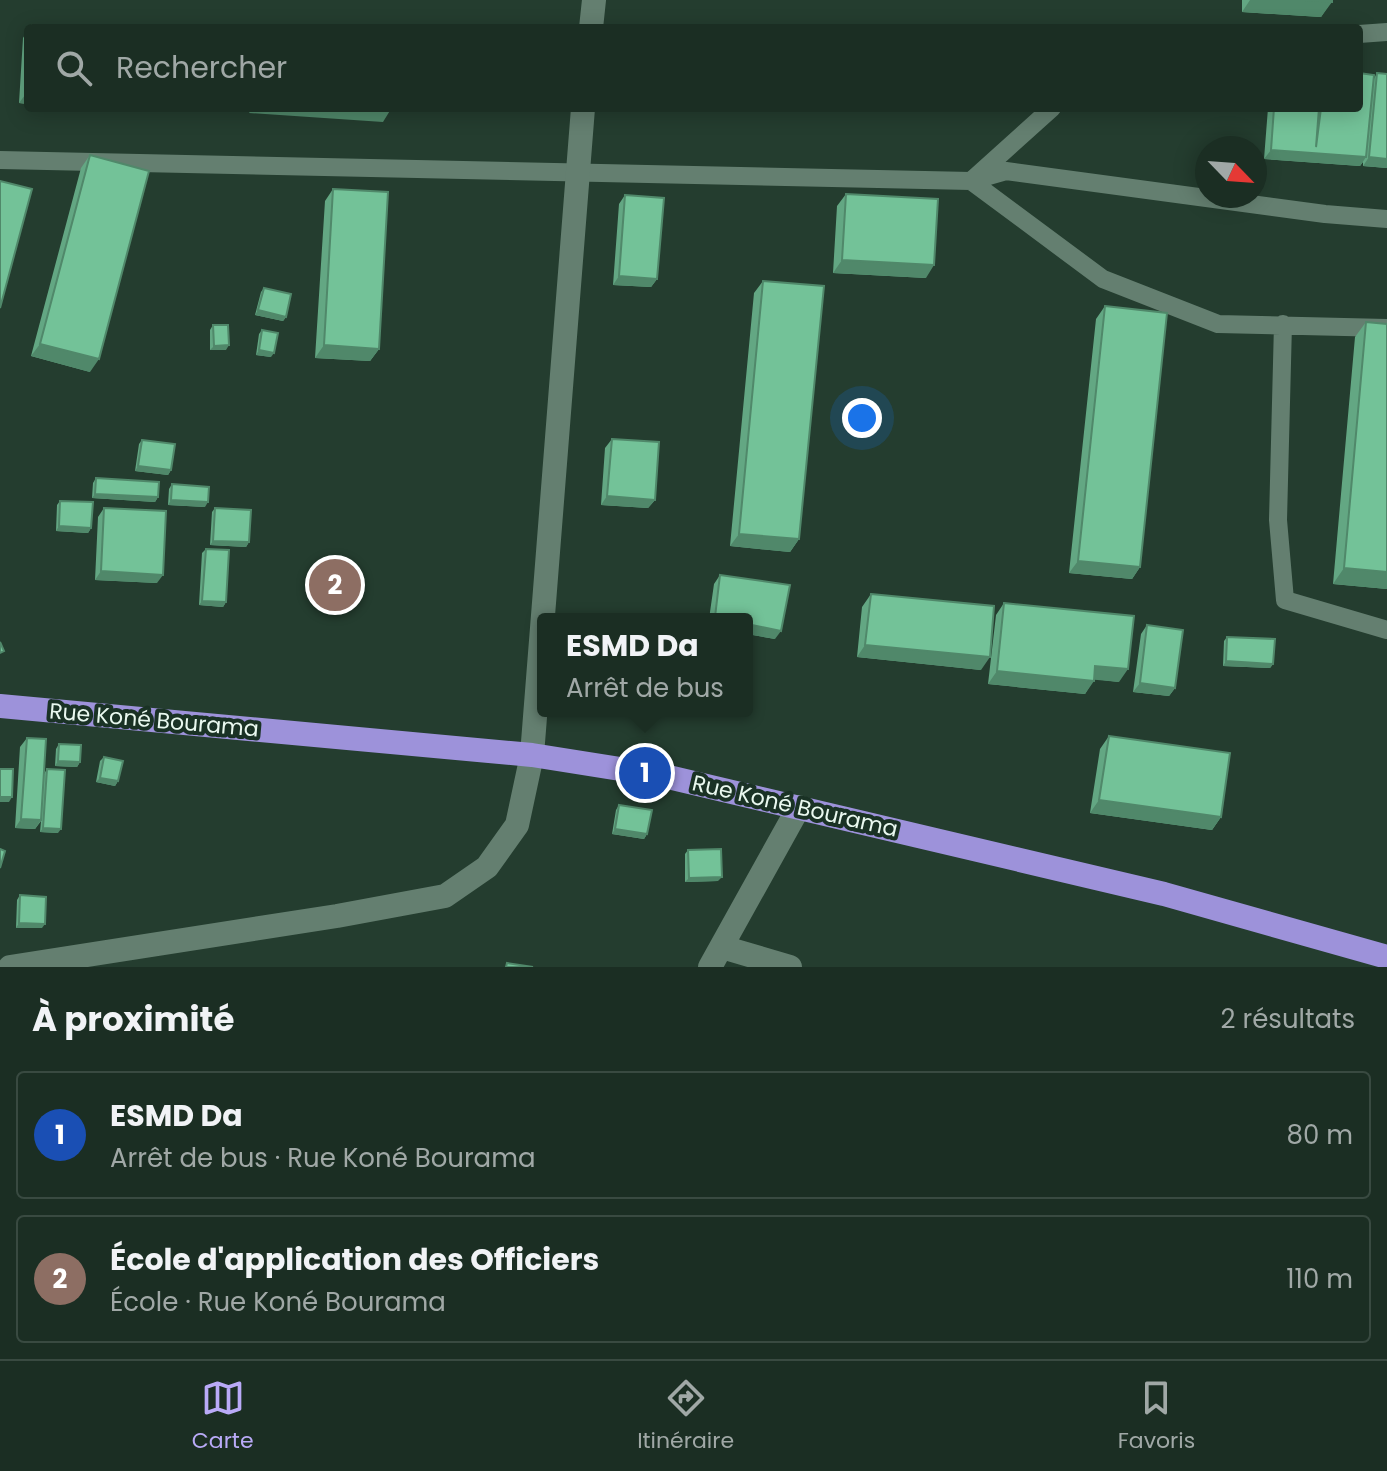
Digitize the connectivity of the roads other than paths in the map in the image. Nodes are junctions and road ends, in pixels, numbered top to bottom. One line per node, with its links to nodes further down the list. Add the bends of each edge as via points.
1 (594, 0): 2 (street)
2 (591, 24)
3 (1387, 32): 4 (lane)
4 (1363, 34)
5 (583, 112): 8 (street)
6 (1048, 112): 9 (lane)
7 (0, 160): 8 (lane)
8 (577, 174): 9 (lane); 13 (street)
9 (971, 181): 10 (lane, via 1006,171); 11 (lane, via 1103,279 1218,324)
10 (1387, 219)
11 (1283, 324): 12 (lane); 14 (lane, via 1278,520 1285,600)
12 (1387, 328)
13 (543, 613)
14 (1387, 630)
15 (537, 690): 17 (street)
16 (0, 706): 17 (highway, Rue Koné Bourama)
17 (532, 755): 18 (highway, Rue Koné Bourama, via 664,776); 21 (street, via 517,825 487,867 445,896)
18 (799, 807): 19 (street); 20 (highway, Rue Koné Bourama, via 1164,894)
19 (716, 957): 22 (street)
20 (1387, 957)
21 (10, 967)
22 (790, 967)

